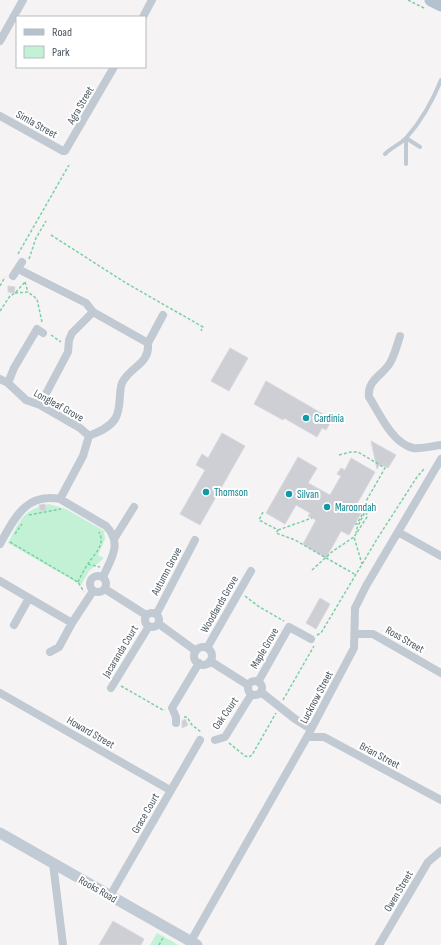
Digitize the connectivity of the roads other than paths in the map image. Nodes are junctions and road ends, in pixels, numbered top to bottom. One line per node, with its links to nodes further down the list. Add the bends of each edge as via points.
1 (152, 0): 5 (street)
2 (431, 0): 4 (main road)
3 (22, 1): 6 (street)
4 (441, 5)
5 (144, 16)
6 (0, 41)
7 (113, 68): 12 (street, Agra Street, via 68,149)
8 (441, 80): 10 (lane, via 432,100)
9 (0, 116): 12 (street, Simla Street)
10 (406, 138): 11 (lane); 13 (lane); 14 (lane)
11 (420, 147)
12 (63, 151)
13 (385, 154)
14 (406, 164)
15 (24, 273): 16 (street, via 86,303)
16 (93, 312): 20 (street); 23 (street, via 72,333 68,352)
17 (163, 315): 20 (street)
18 (45, 331): 22 (street, via 36,329)
19 (400, 336): 25 (street, via 387,368 368,390 370,397 392,435 399,441 413,448)
20 (148, 343): 24 (street, via 147,356 122,383 118,414 107,427)
21 (0, 379): 22 (street, Longleaf Grove)
22 (8, 383): 23 (street, Longleaf Grove, via 26,400)
23 (40, 405): 24 (street, Longleaf Grove)
24 (89, 436): 27 (street, via 83,456)
25 (441, 445)
26 (441, 459): 29 (street, Lucknow Street)
27 (60, 499): 30 (street, via 106,526); 32 (street, via 52,497 28,504 15,518)
28 (134, 507): 30 (street)
29 (398, 532): 33 (street); 46 (street, Lucknow Street, via 355,608)
30 (114, 539): 35 (street, via 115,548)
31 (195, 540): 40 (street, Autumn Grove)
32 (0, 544)
33 (441, 556)
34 (251, 571): 48 (street, Woodlands Grove)
35 (103, 577): 37 (street, via 107,582); 38 (street, via 96,576 91,579 90,586)
36 (0, 581): 39 (street)
37 (105, 589): 38 (street, via 100,592); 41 (street)
38 (94, 591): 42 (street)
39 (29, 598): 42 (street); 44 (street)
40 (156, 614): 41 (street, via 151,612); 43 (street, via 160,618)
41 (146, 615): 45 (street, via 145,621)
42 (72, 623): 50 (street, via 58,647)
43 (158, 624): 45 (street, via 154,627); 49 (street)
44 (14, 625)
45 (149, 626): 56 (street, Jacaranda Court)
46 (355, 634): 53 (street, Ross Street, via 373,634); 61 (street, Lucknow Street, via 354,648)
47 (312, 640): 54 (street, Maple Grove, via 289,627)
48 (206, 648): 49 (street); 51 (street, via 212,655)
49 (196, 651): 52 (street, via 195,659)
50 (50, 652)
51 (210, 661): 52 (street, via 205,664); 55 (street)
52 (199, 663): 60 (street, via 172,708)
53 (441, 673)
54 (258, 682): 55 (street); 57 (street, via 262,688)
55 (248, 684): 59 (street, via 247,690)
56 (112, 685)
57 (261, 692): 59 (street); 61 (street)
58 (0, 693): 64 (street, Howard Street)
59 (251, 695): 63 (street, Oak Court, via 224,737)
60 (176, 720)
61 (309, 733): 65 (street, Brian Street, via 324,738); 70 (street, Lucknow Street)
62 (200, 740): 64 (street, Grace Court)
63 (215, 740)
64 (170, 790): 69 (street, Grace Court)
65 (441, 800)
66 (0, 833): 68 (street, Rooks Road)
67 (441, 851): 72 (street, Owen Street, via 428,862)
68 (53, 864): 69 (street, Rooks Road); 71 (street)
69 (110, 896): 70 (street, Rooks Road)
70 (194, 943)
71 (63, 945)
72 (379, 945)

